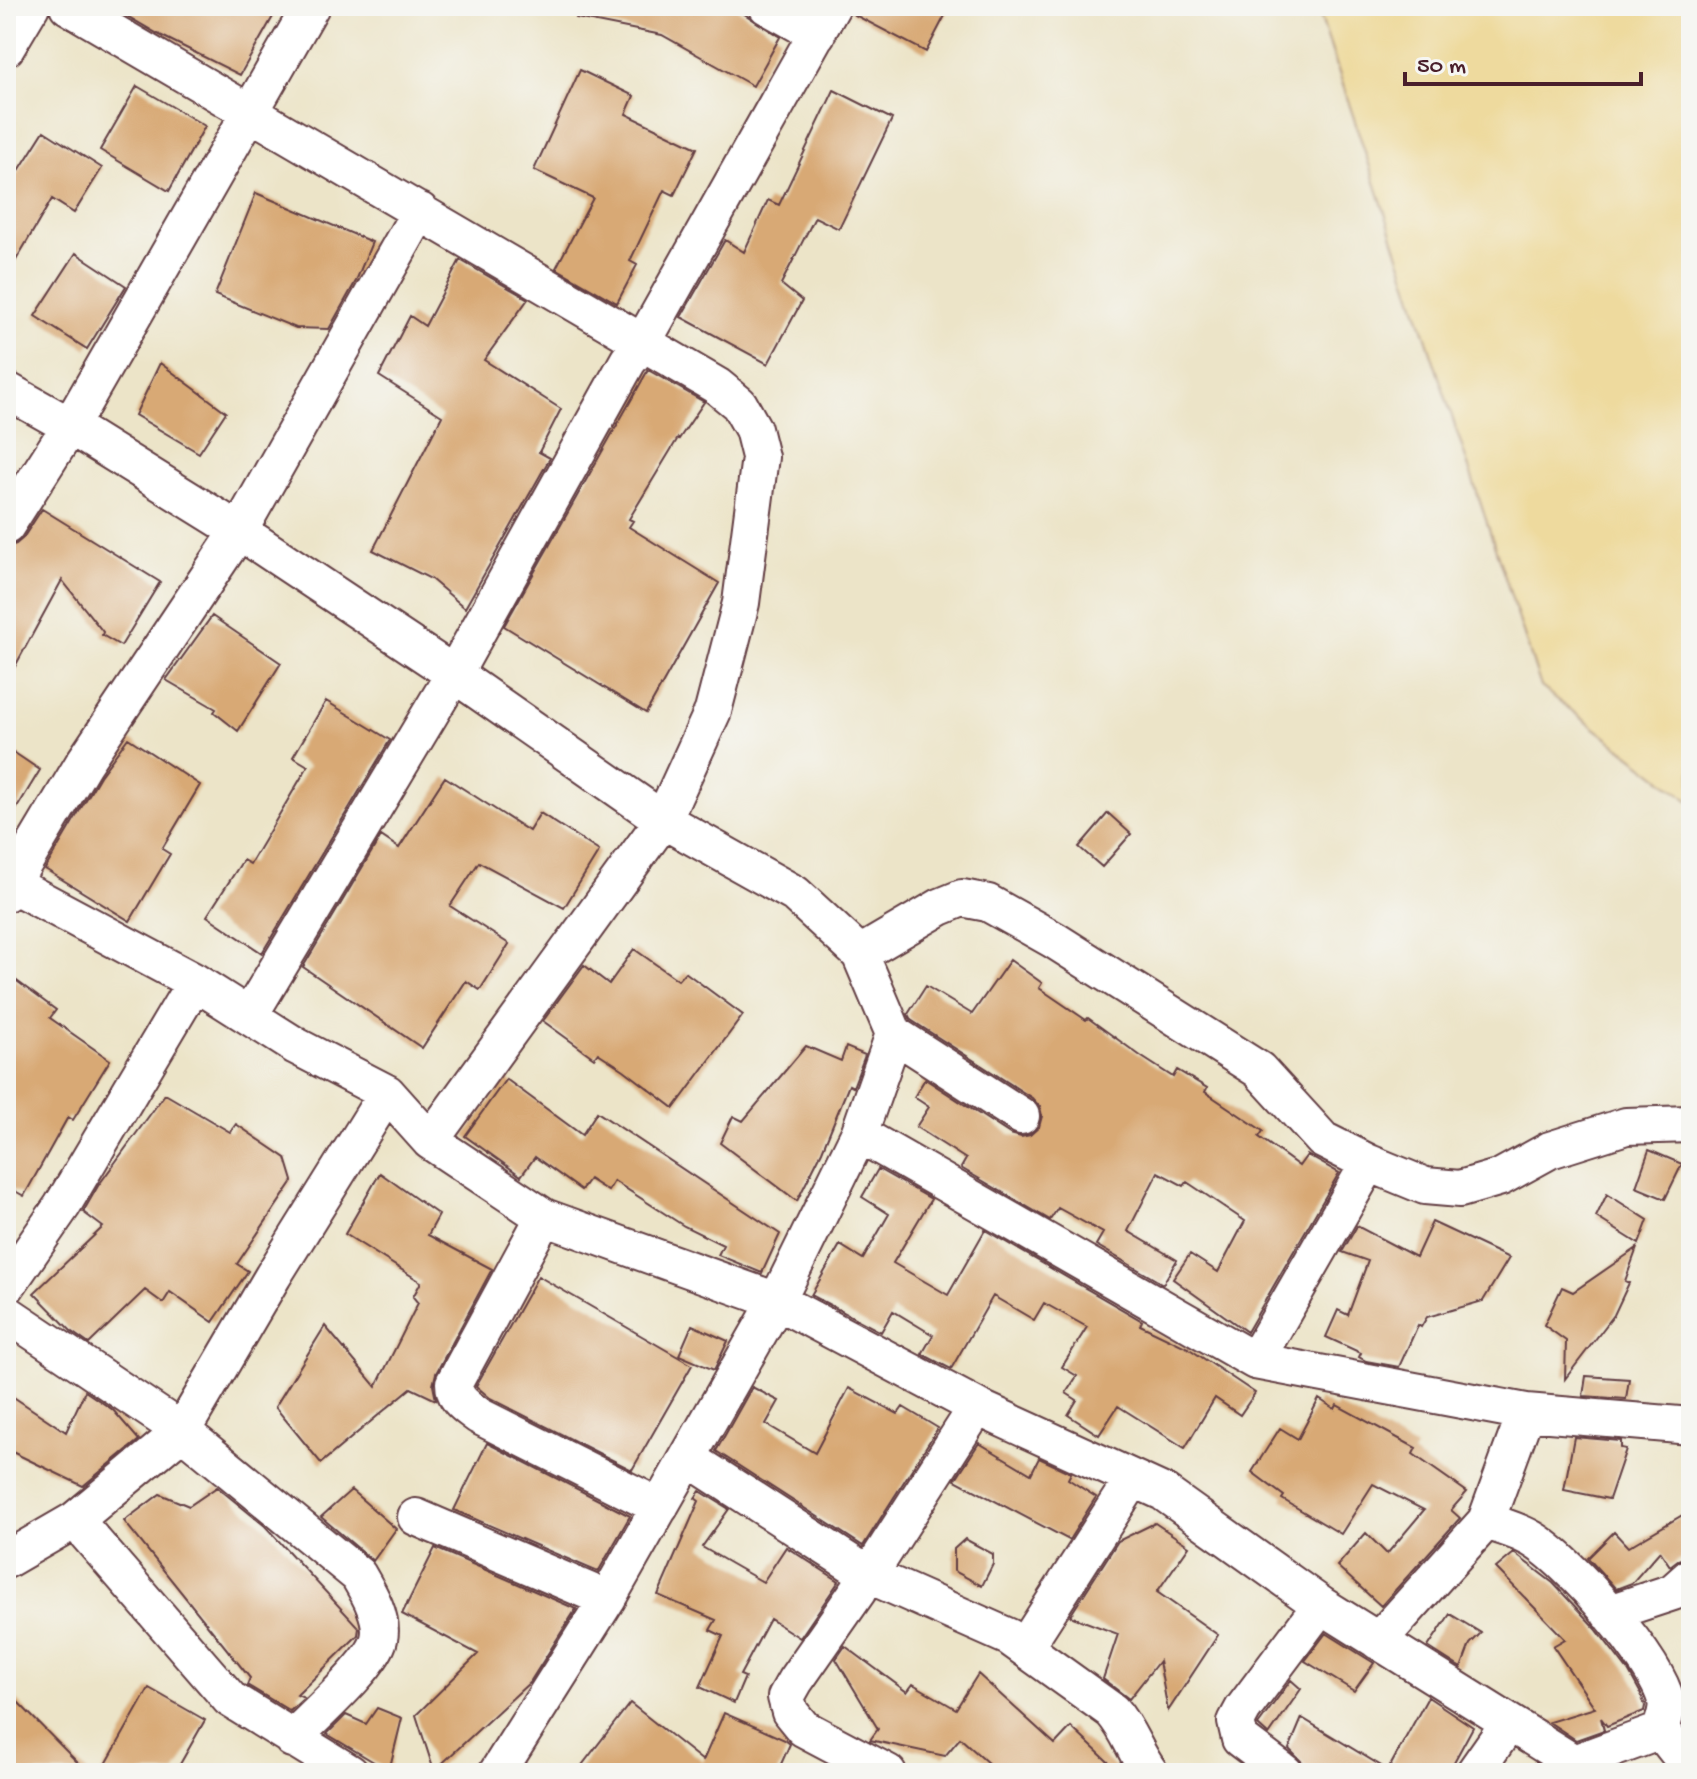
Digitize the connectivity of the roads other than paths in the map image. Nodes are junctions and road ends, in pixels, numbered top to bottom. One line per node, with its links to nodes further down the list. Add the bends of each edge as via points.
1 (31, 6): 6 (street)
2 (68, 6): 7 (street)
3 (311, 6): 7 (street)
4 (767, 6): 5 (street)
5 (825, 20): 9 (street)
6 (6, 48)
7 (252, 112): 8 (street); 11 (street)
8 (420, 211): 9 (street); 13 (street)
9 (643, 342): 14 (street); 15 (street, via 739,404 760,457 741,603 713,711)
10 (6, 390): 11 (street)
11 (70, 426): 12 (street); 13 (street)
12 (6, 526)
13 (239, 531): 14 (street); 16 (street)
14 (454, 674): 15 (street); 19 (street)
15 (663, 820): 17 (street, via 795,894); 25 (street)
16 (8, 886): 18 (street)
17 (860, 954): 20 (street); 26 (street, via 951,902 962,898 988,903 1259,1070 1323,1140)
18 (195, 982): 19 (street); 28 (street, via 62,1206)
19 (249, 1016): 21 (street)
20 (894, 1034): 22 (street); 24 (street)
21 (387, 1093): 25 (street); 35 (street)
22 (1021, 1116)
23 (1691, 1124): 26 (street, via 1626,1126 1550,1150 1501,1177 1460,1189 1425,1186)
24 (859, 1134): 29 (street); 31 (street)
25 (430, 1141): 27 (street)
26 (1369, 1163): 31 (street)
27 (544, 1217): 29 (street); 38 (street, via 454,1383 454,1392 479,1416)
28 (6, 1287)
29 (777, 1301): 32 (street); 36 (street)
30 (6, 1313): 35 (street)
31 (1255, 1361): 33 (street)
32 (977, 1407): 37 (street); 43 (street)
33 (1526, 1412): 34 (street); 41 (street)
34 (1691, 1426)
35 (182, 1431): 40 (street); 52 (street, via 358,1575 376,1608 379,1639 365,1664)
36 (688, 1458): 38 (street); 43 (street)
37 (1133, 1479): 46 (street, via 1163,1492); 49 (street)
38 (660, 1507): 45 (street)
39 (416, 1517): 45 (street)
40 (75, 1520): 42 (street); 52 (street, via 230,1699)
41 (1486, 1521): 47 (street, via 1531,1538 1566,1564); 48 (street)
42 (6, 1560)
43 (869, 1575): 49 (street); 57 (street, via 786,1697 803,1728)
44 (1685, 1595): 47 (street)
45 (607, 1599): 56 (street)
46 (1321, 1605): 48 (street); 59 (street, via 1236,1722 1240,1739)
47 (1609, 1613): 51 (street, via 1661,1684 1667,1705)
48 (1378, 1641): 50 (street)
49 (1025, 1647): 58 (street, via 1112,1711)
50 (1509, 1723): 53 (street); 60 (street)
51 (1661, 1731): 53 (street); 54 (street)
52 (292, 1739): 55 (street)
53 (1576, 1768)
54 (1691, 1769)
55 (350, 1773)
56 (497, 1773)
57 (888, 1773)
58 (1150, 1773)
59 (1285, 1773)
60 (1474, 1773)

